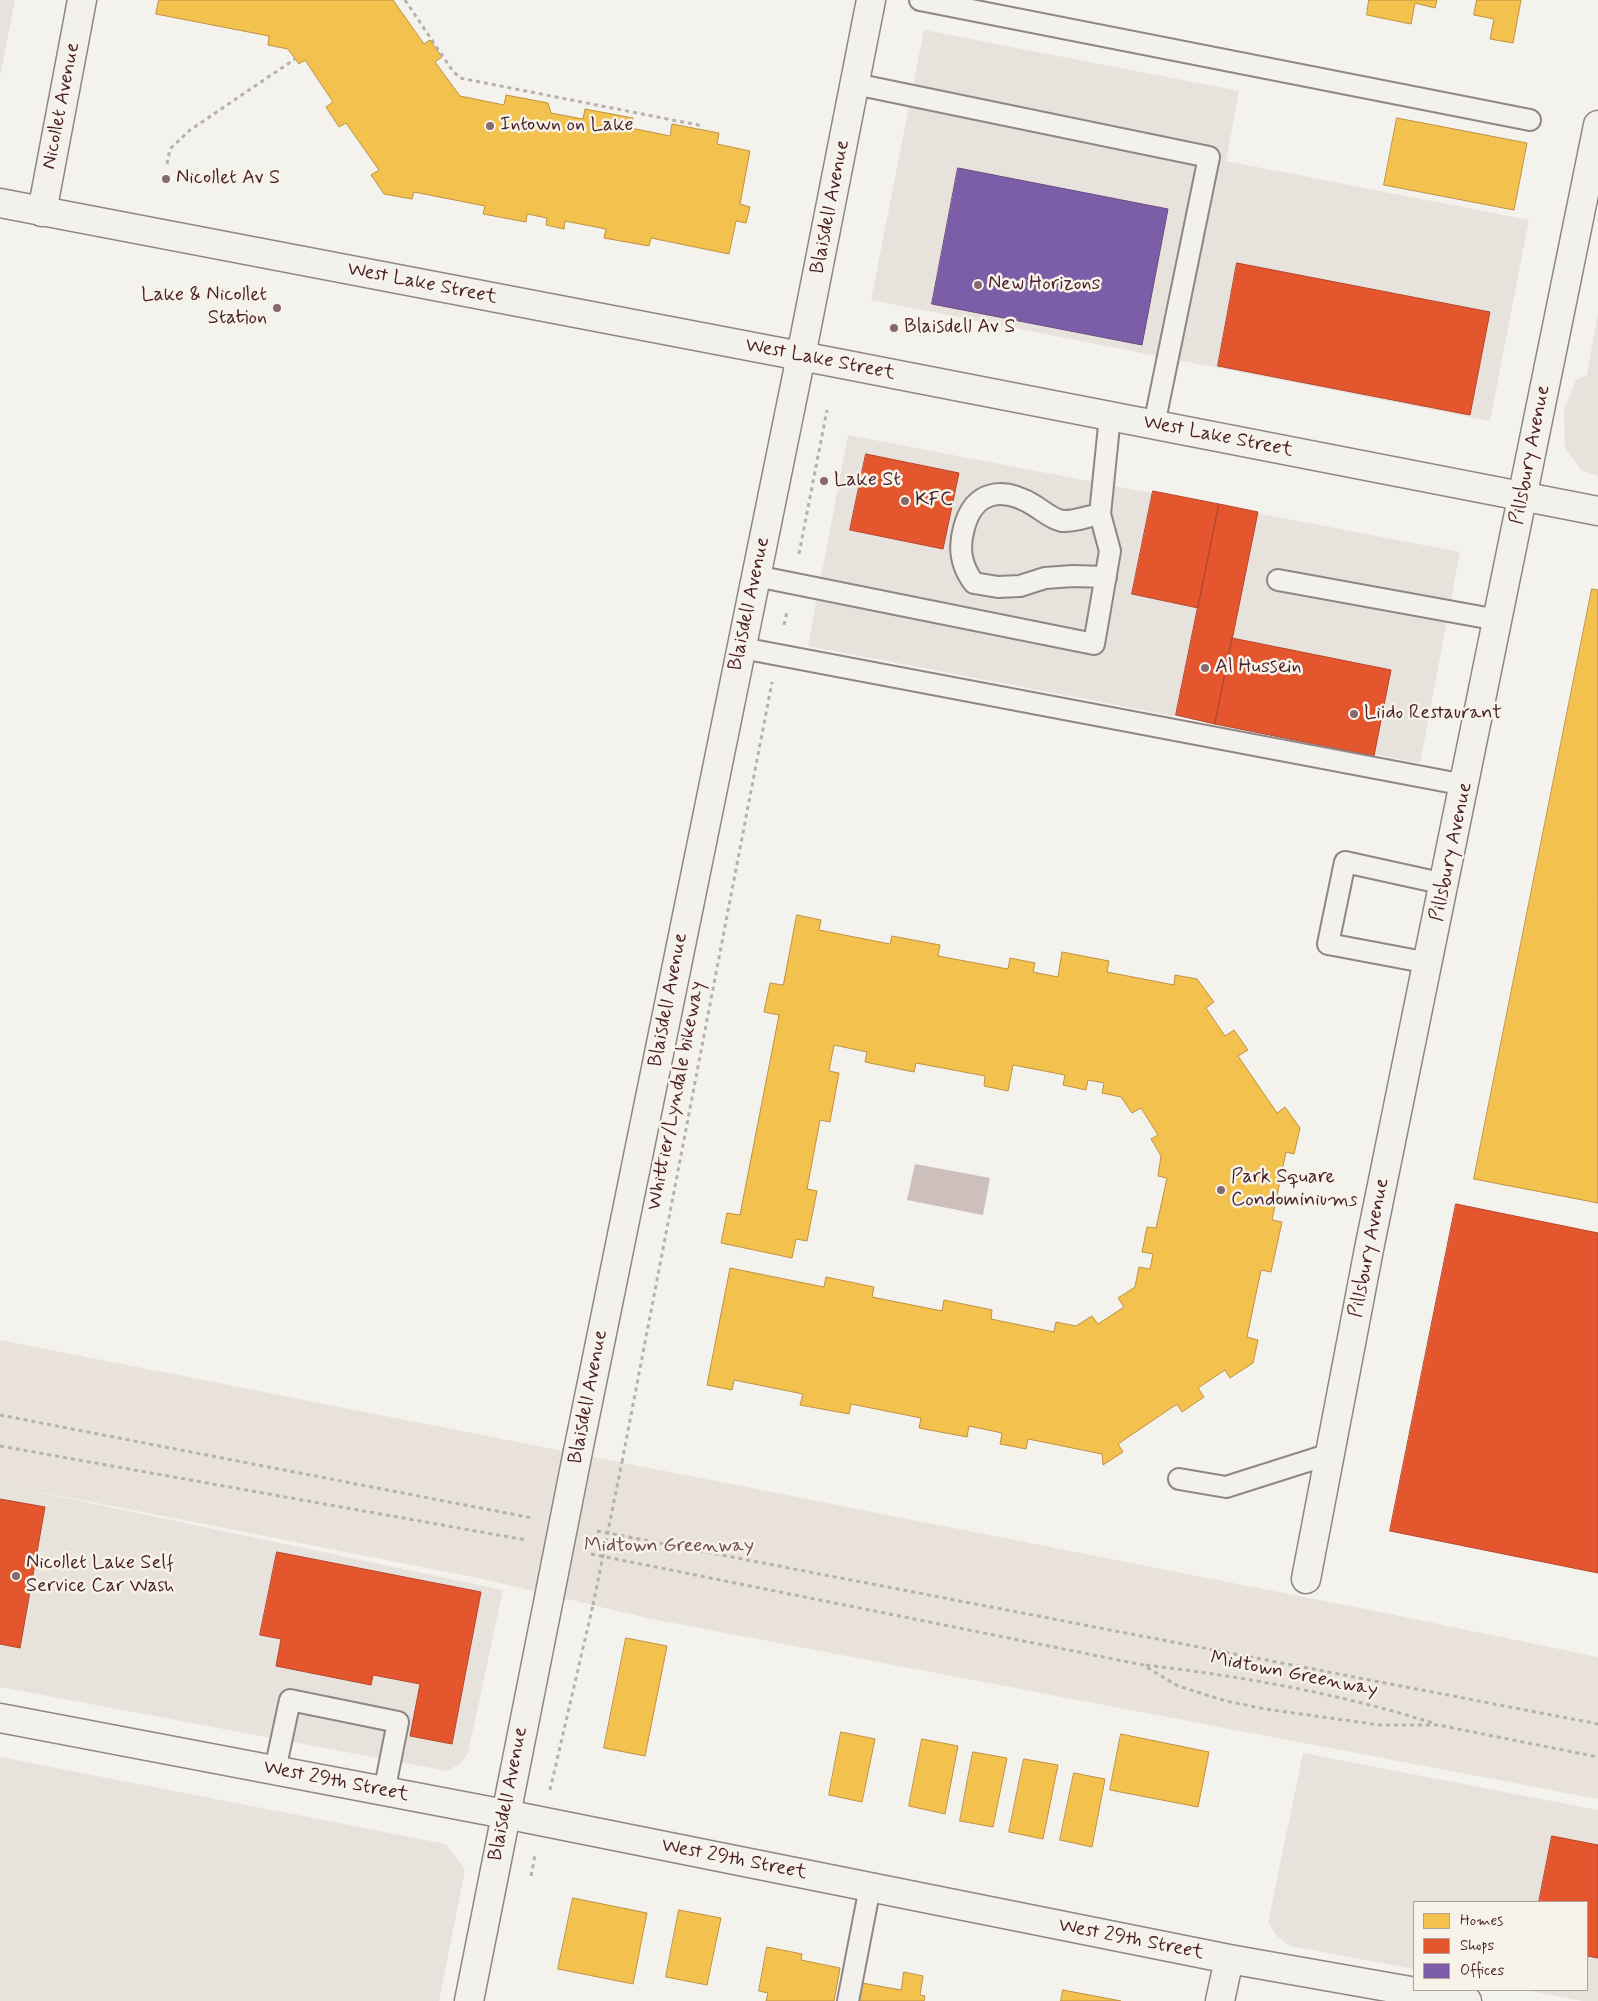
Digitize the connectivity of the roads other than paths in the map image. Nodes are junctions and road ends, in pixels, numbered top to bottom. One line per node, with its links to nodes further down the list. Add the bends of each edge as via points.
1 (82, 0): 8 (street, Nicollet Avenue)
2 (871, 0): 4 (street, Blaisdell Avenue)
3 (920, 0): 5 (lane)
4 (855, 84): 9 (street, Blaisdell Avenue); 11 (lane, via 1209,157)
5 (1530, 120)
6 (1598, 125): 12 (street, Pillsbury Avenue)
7 (0, 203): 8 (street, West Lake Street)
8 (42, 212): 9 (street, West Lake Street)
9 (801, 356): 10 (street, West Lake Street); 15 (street, Blaisdell Avenue)
10 (1110, 416): 11 (street, West Lake Street); 14 (lane)
11 (1154, 425): 12 (street, West Lake Street)
12 (1523, 496): 13 (street, West Lake Street); 18 (street, Pillsbury Avenue)
13 (1598, 511)
14 (1100, 514): 16 (lane, via 1110,551); 16 (lane, via 1061,521 1015,496 998,493 981,499 968,512 960,549 964,569 974,583 1020,586 1045,578)
15 (756, 576): 16 (lane, via 1094,644); 19 (street, Blaisdell Avenue)
16 (1106, 577)
17 (1278, 580): 18 (lane)
18 (1498, 620): 20 (street, Pillsbury Avenue)
19 (742, 648): 20 (lane); 29 (street, Blaisdell Avenue, bridge)
20 (1465, 785): 21 (street, Pillsbury Avenue)
21 (1445, 884): 22 (street, Pillsbury Avenue); 22 (lane, via 1345,862 1328,944)
22 (1429, 963): 23 (street, Pillsbury Avenue)
23 (1330, 1454): 24 (lane, via 1226,1487); 25 (street, Pillsbury Avenue)
24 (1179, 1479)
25 (1306, 1579)
26 (0, 1718): 27 (street, West 29th Street)
27 (275, 1770): 28 (street, West 29th Street); 28 (lane, via 290,1700 398,1722)
28 (384, 1792): 29 (street, West 29th Street)
29 (505, 1814): 30 (street, West 29th Street); 32 (street, Blaisdell Avenue)
30 (870, 1887): 31 (street, West 29th Street); 33 (lane)
31 (1229, 1959): 34 (street); 35 (street, West 29th Street)
32 (469, 2001)
33 (848, 2001)
34 (1220, 2001)
35 (1467, 2001)

